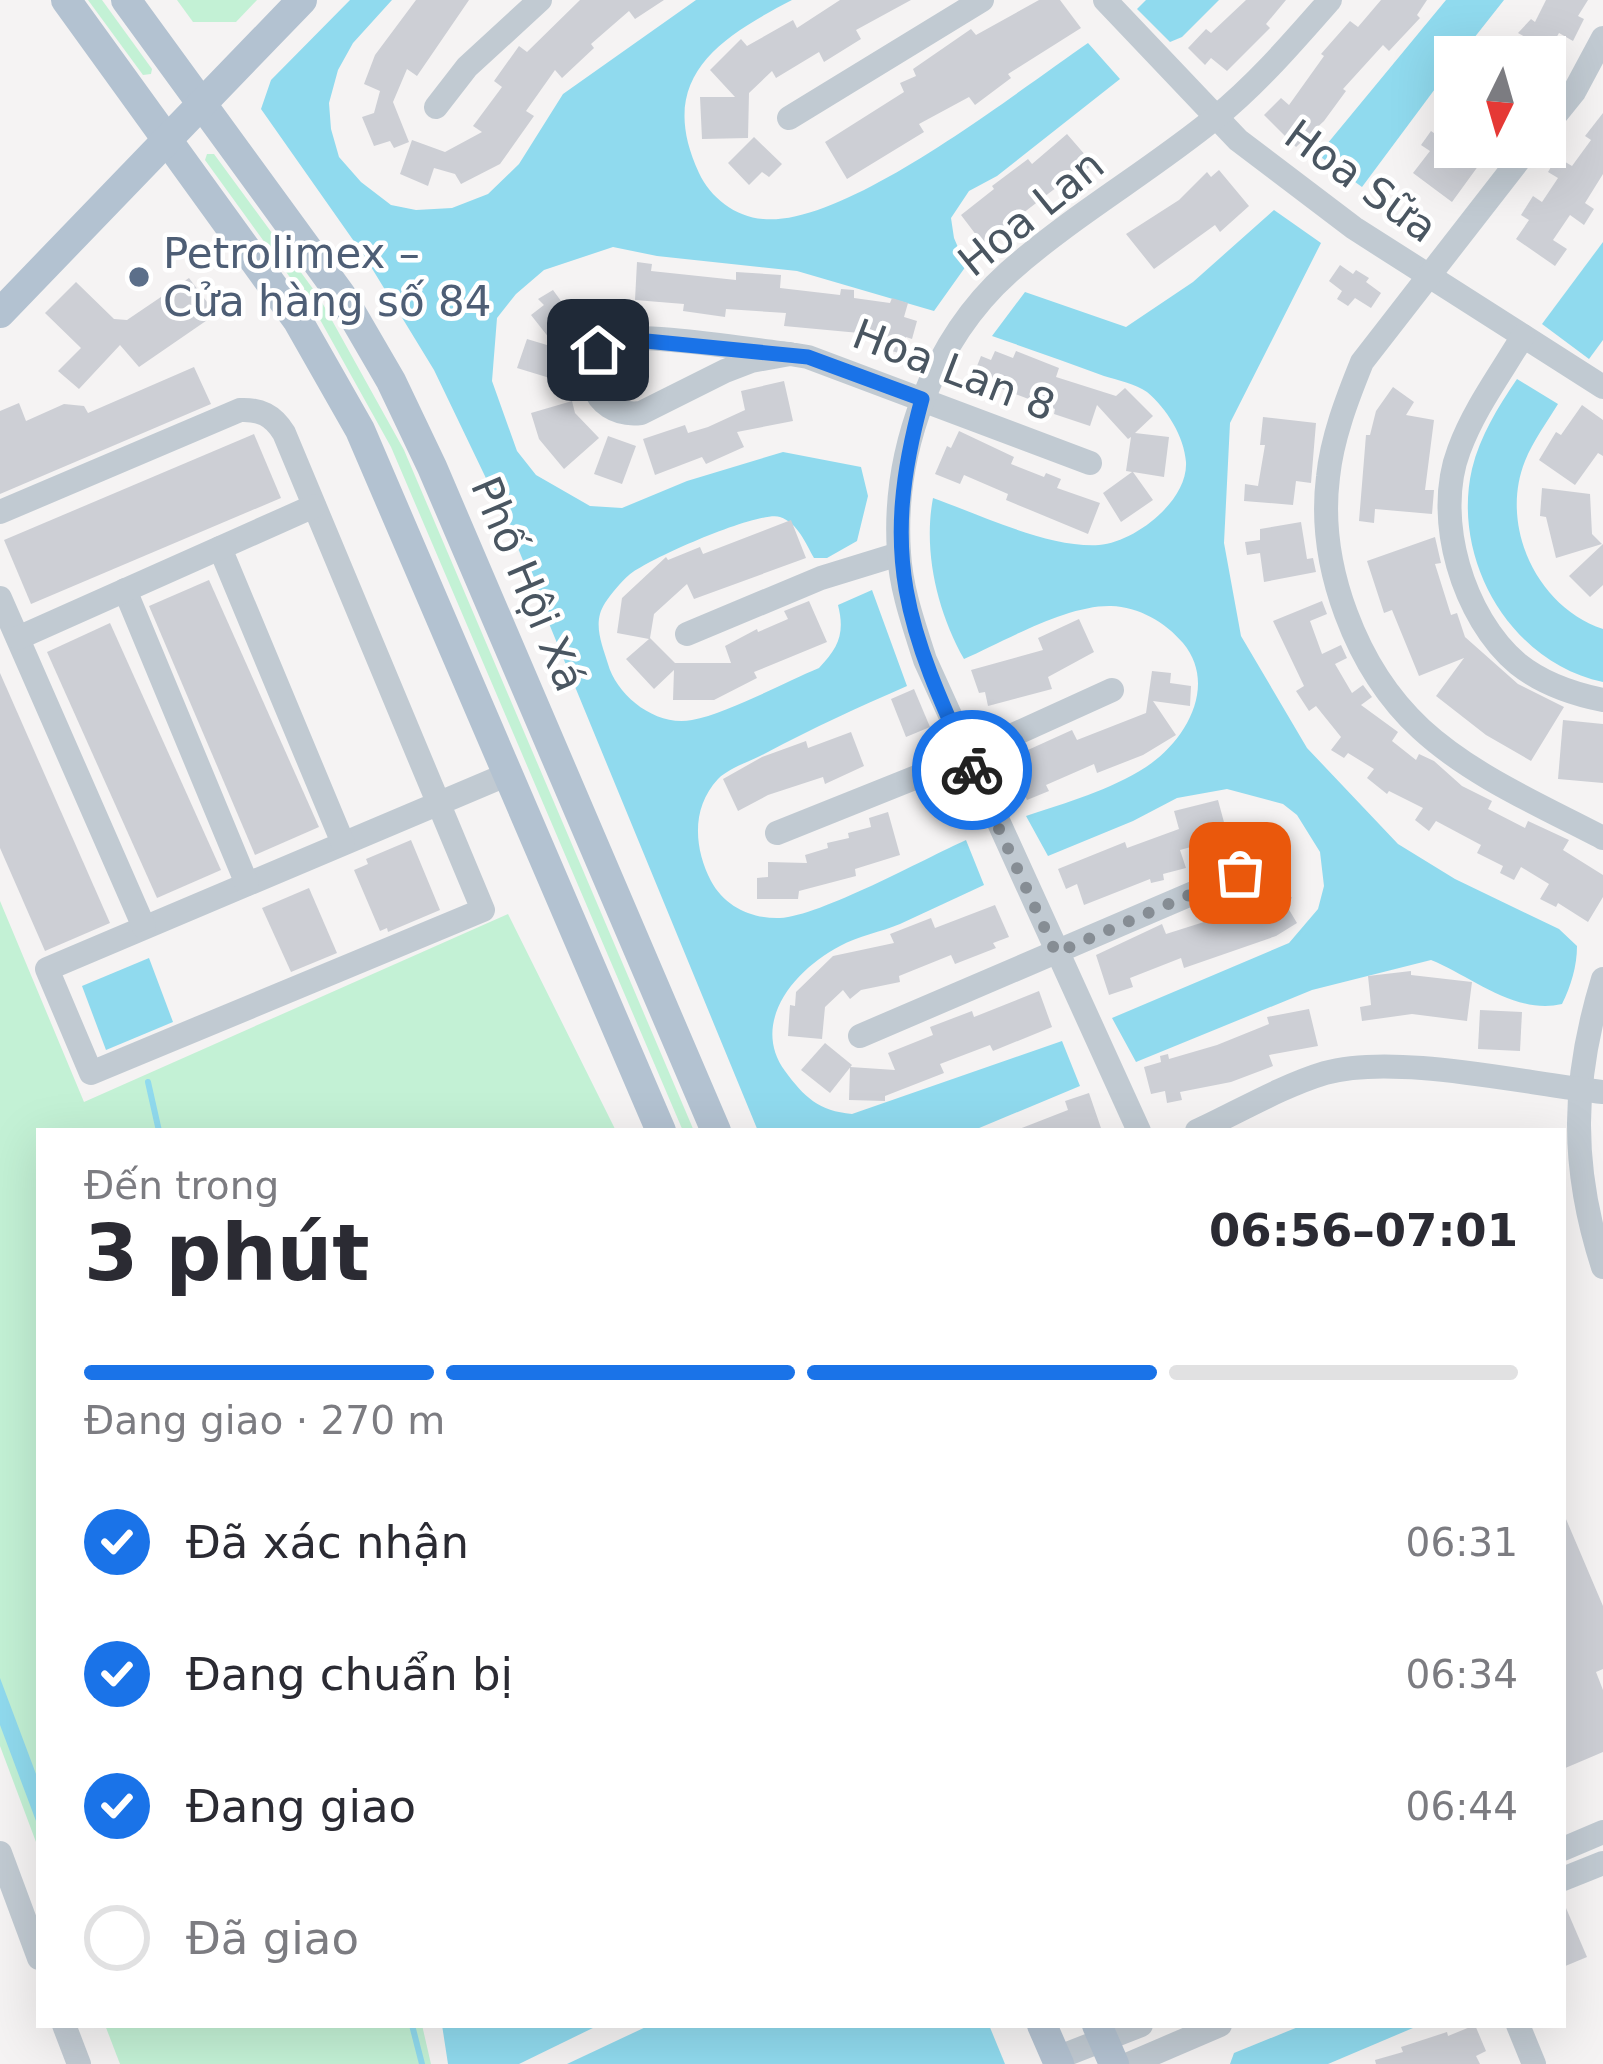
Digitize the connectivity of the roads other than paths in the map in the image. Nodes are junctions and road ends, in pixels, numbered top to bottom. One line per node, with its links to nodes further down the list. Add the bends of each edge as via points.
1 (66, 0): 16 (main road)
2 (126, 0): 12 (main road, Phố Hội Xá)
3 (302, 0): 12 (main road)
4 (540, 0): 13 (street)
5 (982, 0): 14 (street)
6 (1106, 0): 15 (street, Hoa Sữa)
7 (1330, 0): 15 (street, Hoa Lan)
8 (1603, 38): 10 (street)
9 (1603, 74): 10 (street)
10 (1574, 92): 11 (street)
11 (1566, 102)
12 (202, 104): 16 (main road); 51 (main road, Phố Hội Xá, via 341,296 391,380)
13 (436, 107)
14 (788, 118)
15 (1214, 118): 18 (street, Hoa Sữa); 23 (street, Hoa Lan, via 1008,273 964,320)
16 (166, 140): 19 (main road); 36 (main road, via 341,393)
17 (1512, 168): 18 (street)
18 (1427, 276): 20 (street, Hoa Sữa); 38 (street, via 1362,362 1348,398 1327,479 1329,555 1381,685 1421,730)
19 (0, 313)
20 (1523, 336): 22 (street, Hoa Sữa); 34 (street, via 1457,453 1450,490 1459,566 1495,640 1520,666 1560,689)
21 (790, 354): 21 (street, Hoa Lan 8, via 738,366 628,415 604,406 592,370 598,350 616,338); 23 (street, Hoa Lan 8)
22 (1603, 387)
23 (922, 399): 24 (street, Hoa Lan 8); 28 (street, Hoa Lan, via 904,473)
24 (1090, 464)
25 (314, 506): 26 (street, via 278,424 266,413 240,410); 27 (street); 37 (street)
26 (0, 512)
27 (220, 548): 29 (street); 42 (street)
28 (899, 554): 31 (street); 35 (street, Hoa Lan, via 925,660)
29 (125, 590): 32 (street); 44 (street)
30 (0, 598): 32 (street)
31 (687, 634)
32 (18, 638): 45 (street)
33 (1112, 690): 35 (street)
34 (1603, 700)
35 (966, 757): 40 (street); 46 (street, Hoa Lan)
36 (508, 774): 37 (street); 50 (main road)
37 (438, 803): 42 (street); 45 (street, via 483,910 92,1073 47,969)
38 (1556, 813): 39 (street); 41 (street)
39 (1603, 814)
40 (776, 833)
41 (1603, 838)
42 (343, 843): 44 (street)
43 (1240, 873): 46 (street)
44 (248, 884): 45 (street)
45 (144, 928)
46 (1056, 953): 48 (street); 52 (street, Hoa Lan)
47 (1603, 980): 49 (street, via 1589,1026)
48 (860, 1036)
49 (1590, 1090): 53 (street, via 1365,1067 1324,1073); 54 (street, via 1579,1168)
50 (660, 1128)
51 (715, 1128)
52 (1138, 1128)
53 (1204, 1128)
54 (1603, 1267)
55 (1603, 1832): 56 (street)
56 (1566, 1848)
57 (0, 1853): 60 (street)
58 (1603, 1863): 59 (street)
59 (1566, 1878)
60 (36, 1950)
61 (65, 2028): 68 (street)
62 (1043, 2028): 67 (main road)
63 (1135, 2028): 66 (street)
64 (1213, 2028): 69 (street)
65 (1519, 2028): 70 (street)
66 (1105, 2043): 67 (street)
67 (1058, 2061)
68 (79, 2064)
69 (1130, 2064)
70 (1534, 2064)

